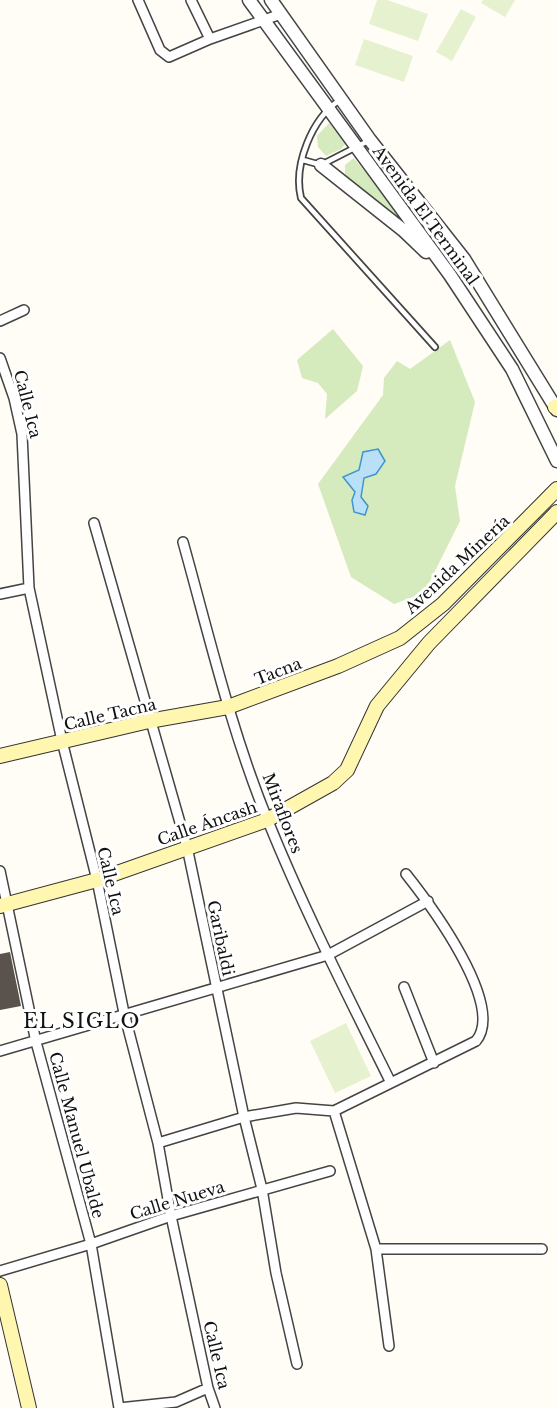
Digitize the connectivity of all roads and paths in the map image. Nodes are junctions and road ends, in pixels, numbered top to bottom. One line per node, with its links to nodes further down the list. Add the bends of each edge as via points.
1 (138, 0): 7 (street, via 164,55 169,57)
2 (191, 0): 7 (street)
3 (249, 0): 6 (street, Avenida El Terminal)
4 (271, 0): 5 (street, Avenida El Terminal)
5 (281, 14): 6 (street); 8 (street, Avenida El Terminal)
6 (263, 18): 7 (street); 9 (street, Avenida El Terminal)
7 (210, 39)
8 (342, 98): 9 (lane); 10 (street, Avenida El Terminal)
9 (328, 107): 11 (street, Avenida El Terminal); 12 (lane, via 312,132)
10 (370, 140): 11 (lane); 19 (street, Avenida El Terminal, via 464,259)
11 (357, 149): 13 (lane); 14 (street, Avenida El Terminal)
12 (303, 160): 13 (lane); 17 (lane, via 298,185 301,198)
13 (321, 165): 14 (street, via 403,230)
14 (450, 275): 20 (street, Avenida El Terminal)
15 (24, 310): 16 (street)
16 (0, 321)
17 (435, 347)
18 (0, 358): 27 (street, Calle Ica, via 22,434)
19 (528, 359): 20 (street); 21 (street, Avenida El Terminal)
20 (512, 369): 22 (street, Avenida El Terminal)
21 (556, 408)
22 (557, 461)
23 (557, 489): 29 (main road, Avenida Minería, via 443,604 400,638)
24 (557, 512): 30 (main road, Avenida Minería, via 429,643)
25 (94, 523): 32 (street, Garibaldi)
26 (183, 542): 31 (street, Miraflores)
27 (29, 588): 28 (street); 33 (street, Calle Ica)
28 (0, 594)
29 (338, 666): 31 (main road, Tacna)
30 (377, 706): 35 (main road, Calle Áncash, via 346,770 333,783)
31 (228, 707): 32 (main road, Calle Tacna); 35 (street, Miraflores)
32 (148, 721): 33 (main road, Calle Tacna); 36 (street, Garibaldi)
33 (62, 741): 34 (main road, Calle Tacna); 39 (street, Calle Ica)
34 (0, 756)
35 (267, 820): 36 (main road, Calle Áncash); 42 (street, Miraflores)
36 (187, 848): 39 (main road, Calle Áncash); 43 (street, Garibaldi)
37 (0, 871): 41 (street, Calle Manuel Ubalde)
38 (406, 874): 40 (street)
39 (97, 880): 41 (main road, Calle Áncash); 45 (street, Calle Ica)
40 (428, 901): 42 (street); 48 (street, via 457,944 476,987 483,1026 476,1041)
41 (4, 905): 46 (street, Calle Manuel Ubalde)
42 (328, 955): 43 (street); 49 (street, Miraflores)
43 (216, 986): 45 (street); 51 (street, Garibaldi)
44 (404, 987): 48 (street)
45 (124, 1013): 46 (street); 52 (street, Calle Ica)
46 (36, 1042): 47 (street); 56 (street, Calle Manuel Ubalde)
47 (0, 1051)
48 (434, 1063): 49 (street)
49 (390, 1082): 50 (street)
50 (334, 1111): 51 (street, via 296,1108); 57 (street)
51 (244, 1117): 52 (street); 54 (street, Garibaldi)
52 (158, 1143): 55 (street, Calle Ica)
53 (330, 1171): 54 (street, Calle Nueva)
54 (262, 1189): 55 (street, Calle Nueva); 62 (street, Garibaldi)
55 (171, 1216): 56 (street, Calle Nueva); 63 (street, Calle Ica)
56 (91, 1244): 59 (street, Calle Nueva); 65 (street, Calle Manuel Ubalde)
57 (376, 1249): 58 (street); 61 (street)
58 (542, 1249)
59 (0, 1271)
60 (0, 1285): 64 (main road)
61 (389, 1346)
62 (297, 1364)
63 (208, 1388): 65 (street, via 176,1402); 66 (street, Calle Ica)
64 (29, 1408)
65 (119, 1408)
66 (216, 1408)

